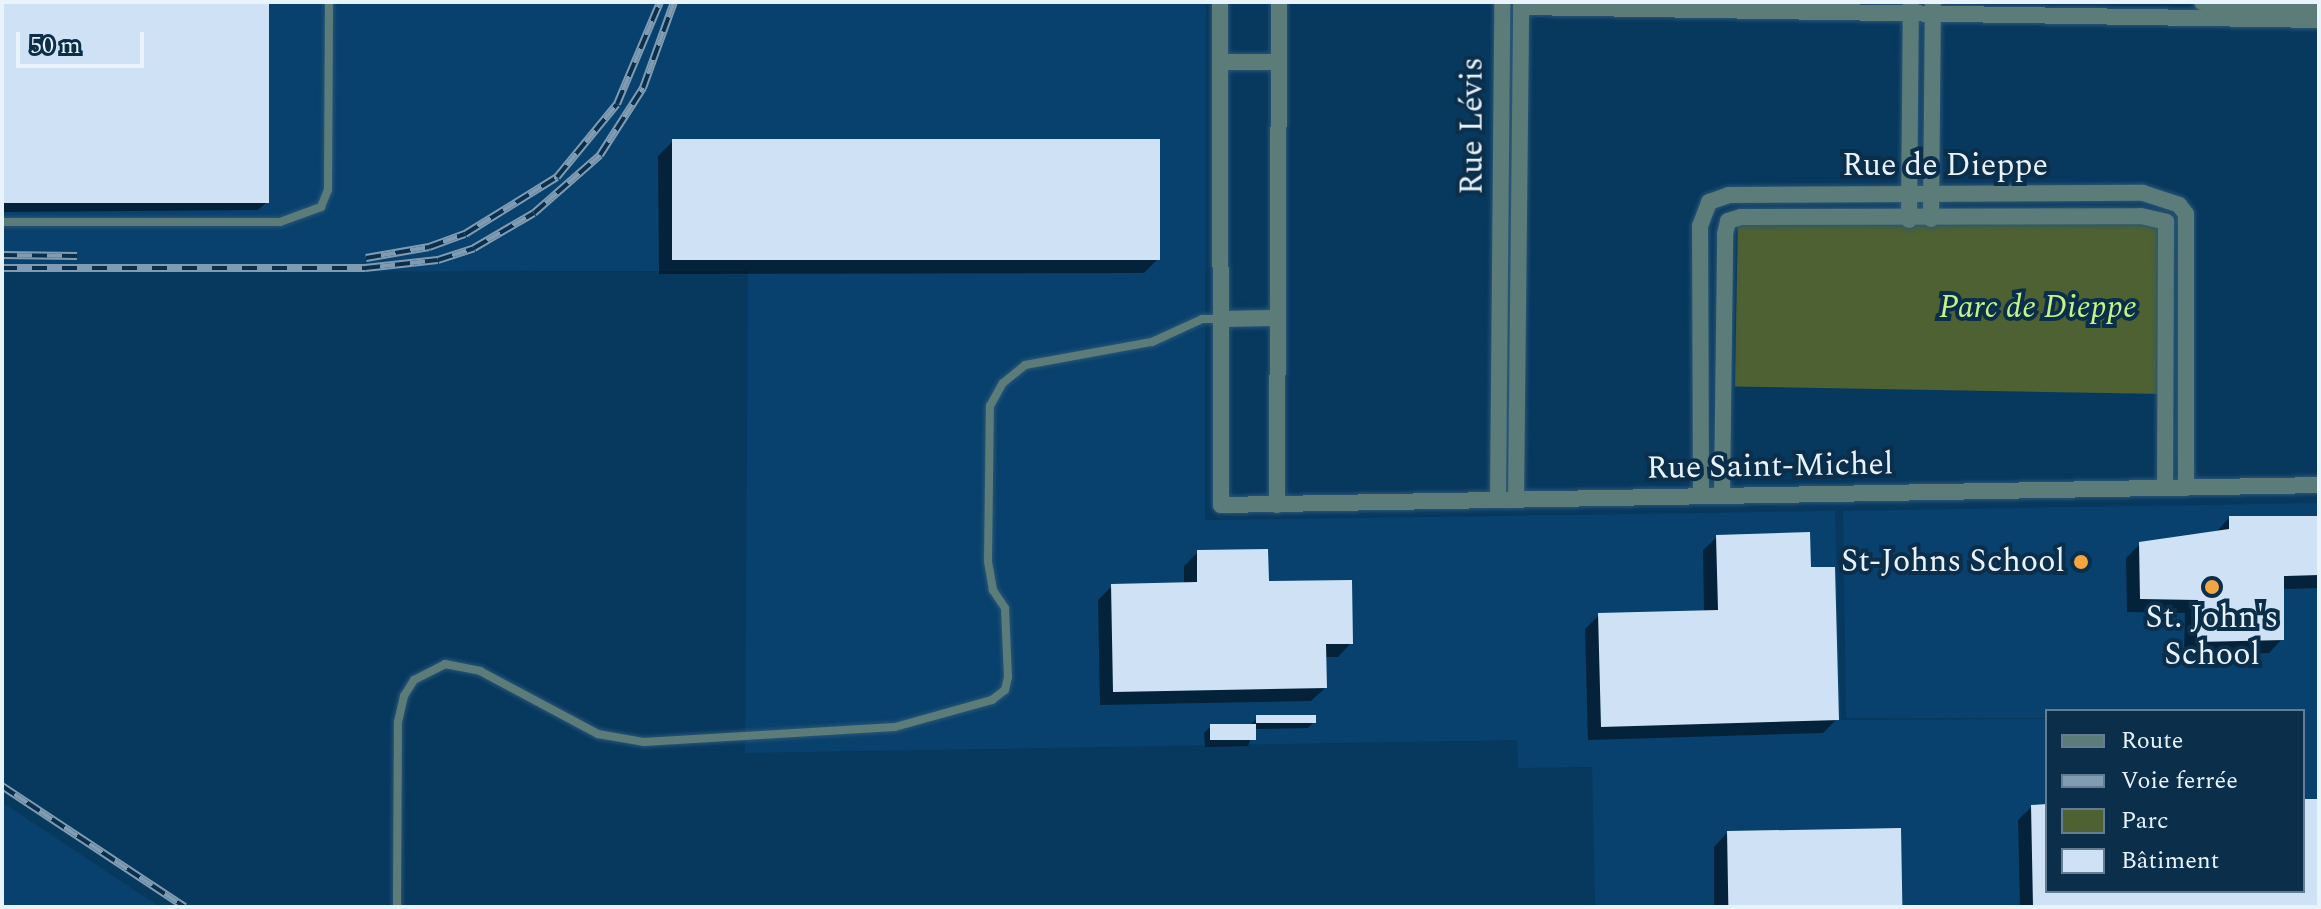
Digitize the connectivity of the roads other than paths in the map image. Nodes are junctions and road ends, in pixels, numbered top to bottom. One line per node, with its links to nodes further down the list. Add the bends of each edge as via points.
1 (329, 2): 22 (lane, via 328,190 321,207 280,222)
2 (1220, 2): 13 (street)
3 (1279, 2): 14 (street)
4 (1502, 2): 24 (street, Rue Lévis)
5 (2202, 2): 9 (street)
6 (1519, 4): 7 (street, Rue Lévis); 25 (street, Rue Lévis)
7 (1719, 6): 8 (street, Rue Lévis)
8 (1911, 6): 10 (street, Rue Lévis); 16 (street)
9 (2319, 6)
10 (1933, 7): 11 (street, Rue Lévis); 15 (street)
11 (2146, 9): 12 (street, Rue Lévis)
12 (2319, 20)
13 (1220, 62): 14 (street); 27 (street)
14 (1279, 62): 26 (street)
15 (1931, 194): 16 (street, Rue de Dieppe); 18 (street, Rue de Dieppe, via 2143,193); 19 (street)
16 (1909, 195): 17 (street, Rue de Dieppe, via 1729,195); 20 (street)
17 (1709, 202): 21 (street); 31 (street, via 1700,226)
18 (2179, 205): 23 (street); 30 (street, via 2186,214)
19 (1931, 219): 20 (street, Rue de Dieppe); 23 (street, Rue de Dieppe, via 2141,216)
20 (1909, 220): 21 (street, Rue de Dieppe)
21 (1728, 221): 32 (street)
22 (2, 222)
23 (2166, 222): 29 (street)
24 (1500, 251): 25 (street); 33 (street, Rue Lévis)
25 (1519, 251): 34 (street, Rue Lévis)
26 (1274, 318): 27 (street); 35 (street)
27 (1220, 319): 35 (street, Rue Saint-Michel, via 1221,505); 36 (lane, via 1202,319 1152,342 1025,365 1003,383 990,406 988,561 993,590 1005,608 1008,677 1005,690 992,700 895,727 644,742 598,734 480,671 445,664 414,680 398,722)
28 (2319, 485): 30 (street, Rue Saint-Michel)
29 (2165, 488): 30 (street, Rue Saint-Michel); 32 (street, Rue Saint-Michel)
30 (2186, 488)
31 (1701, 496): 32 (street, Rue Saint-Michel); 34 (street, Rue Saint-Michel)
32 (1722, 496)
33 (1498, 500): 34 (street, Rue Saint-Michel); 35 (street, Rue Saint-Michel)
34 (1516, 500)
35 (1277, 505)
36 (397, 907)

